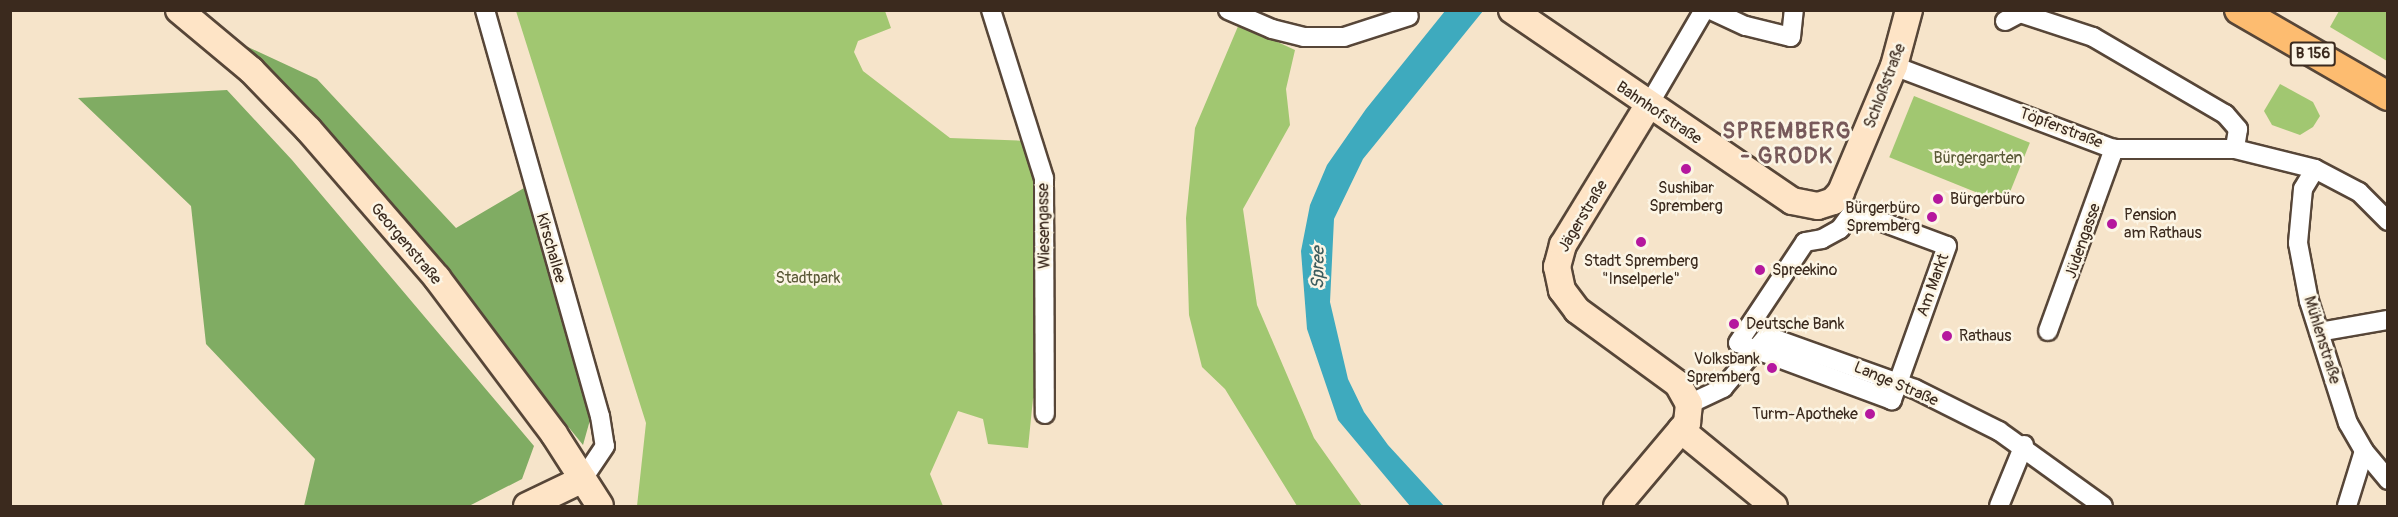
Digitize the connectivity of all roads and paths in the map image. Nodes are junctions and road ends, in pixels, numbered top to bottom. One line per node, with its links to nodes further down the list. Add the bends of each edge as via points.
1 (179, 10): 30 (main road, Georgenstraße, via 251,70 309,129 436,278)
2 (485, 10): 30 (street, Kirschallee, via 600,416 605,446)
3 (991, 10): 26 (street, Wiesengasse, via 1044,178)
4 (1228, 10): 11 (street, via 1272,29 1304,37 1344,37)
5 (1512, 10): 15 (main road, Bahnhofstraße)
6 (1704, 10): 15 (street, Jägerstraße)
7 (1711, 10): 8 (street, via 1746,26 1791,37)
8 (1794, 10)
9 (1909, 10): 13 (main road, Schloßstraße)
10 (2239, 10): 14 (main road, B 156)
11 (1409, 16)
12 (2005, 21): 17 (street, via 2020,13 2093,37 2225,114 2238,129)
13 (1894, 66): 16 (street, Töpferstraße); 19 (main road, Schloßstraße)
14 (2388, 96)
15 (1648, 106): 19 (main road, Bahnhofstraße, via 1792,201 1818,206 1833,201); 27 (main road, Jägerstraße, via 1563,245 1557,267 1562,290 1577,310 1678,384)
16 (2114, 149): 17 (street, Töpferstraße); 22 (street, Jüdengasse)
17 (2235, 149): 18 (street, Töpferstraße)
18 (2315, 169): 20 (street, Töpferstraße, via 2359,192); 23 (street, Mühlenstraße, via 2303,189 2298,243)
19 (1841, 192)
20 (2388, 221)
21 (2388, 320): 23 (street)
22 (2048, 332)
23 (2319, 332): 29 (street, Mühlenstraße, via 2348,423)
24 (1756, 350): 25 (street, Lange Straße, via 1767,336); 25 (street, Am Markt, via 1738,343 1805,242 1822,239 1840,229 1853,211 1947,246); 27 (street, Lange Straße, via 1723,388)
25 (1906, 386): 28 (street, Lange Straße)
26 (1045, 414)
27 (1686, 419): 34 (main road); 35 (main road, Jägerstraße)
28 (2024, 445): 36 (street); 37 (street, Lange Straße)
29 (2364, 451): 31 (street, Mühlenstraße); 38 (street)
30 (583, 479): 32 (main road); 33 (main road, Georgenstraße)
31 (2388, 480)
32 (527, 507)
33 (600, 507)
34 (1617, 507)
35 (1774, 507)
36 (1999, 507)
37 (2103, 507)
38 (2347, 507)

